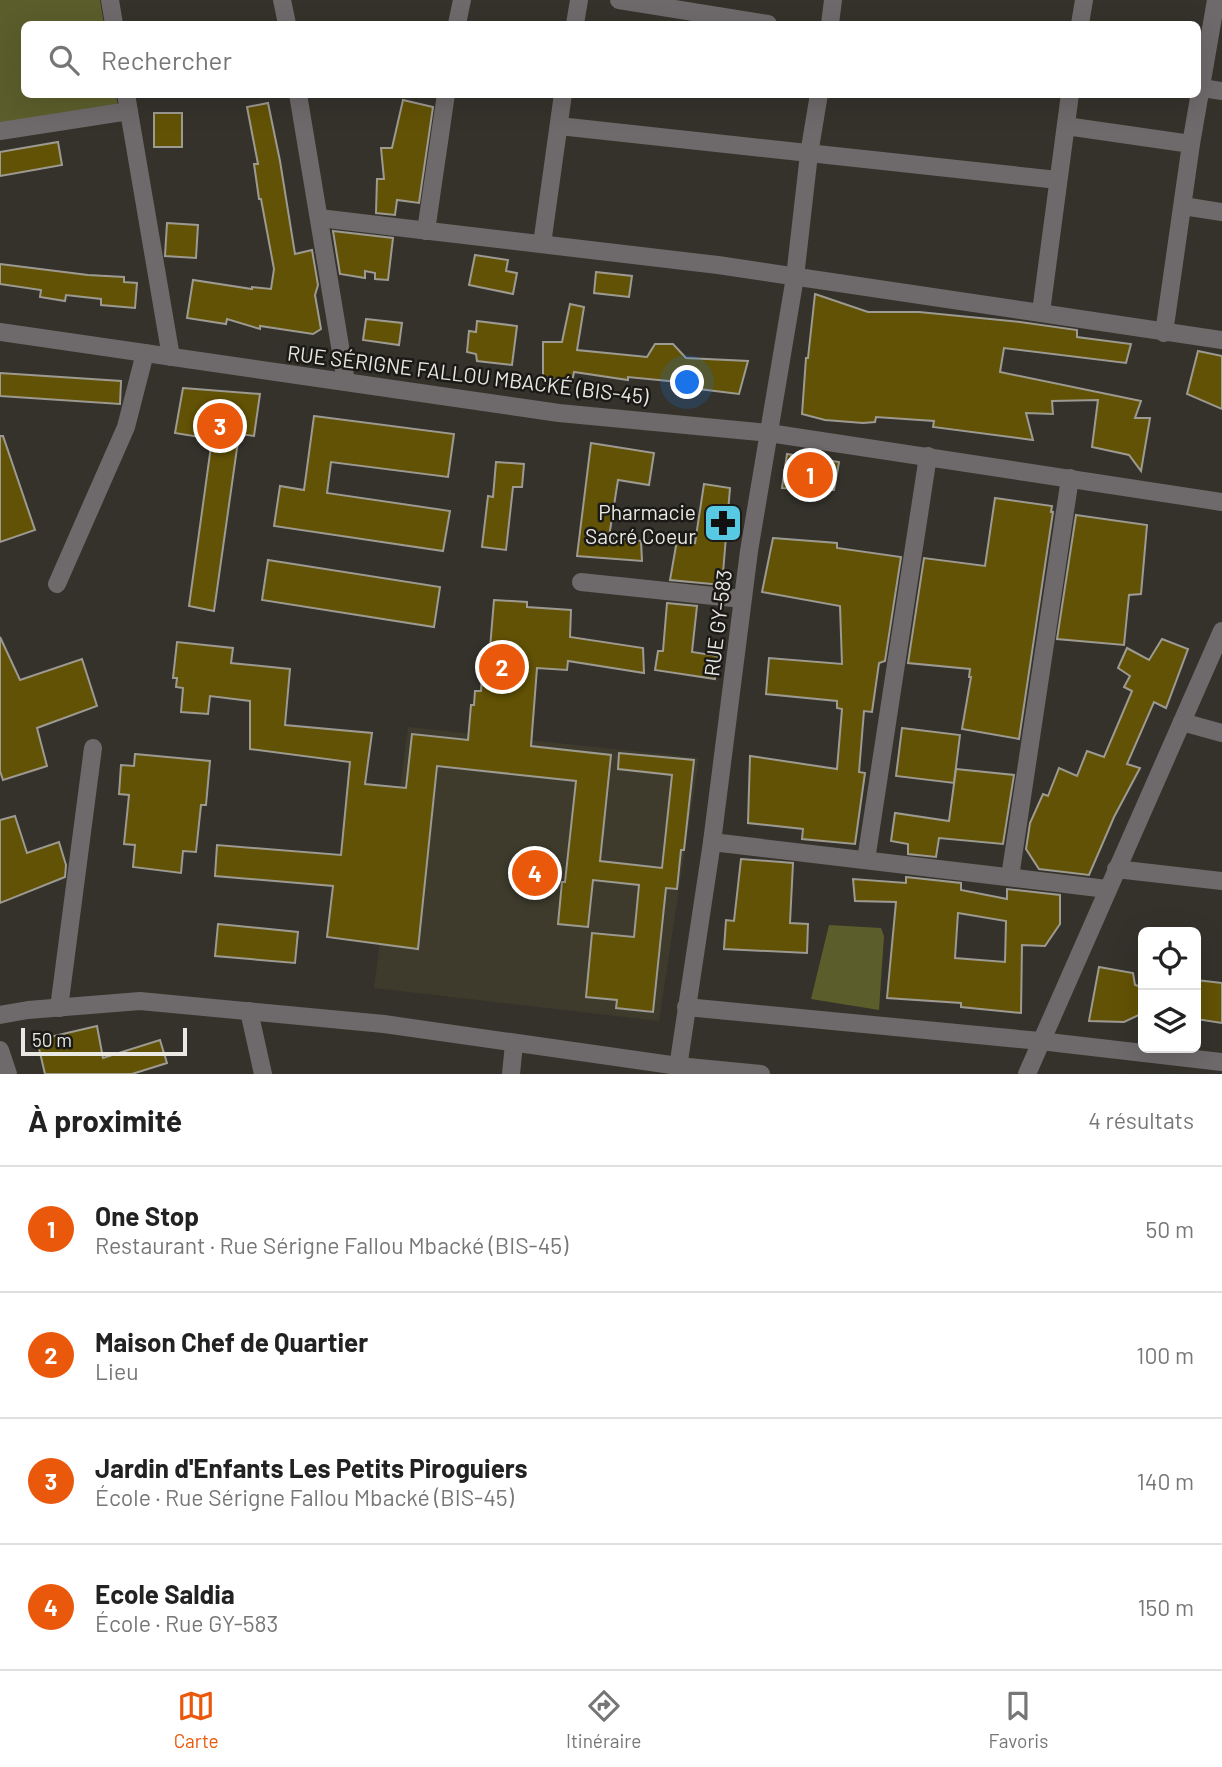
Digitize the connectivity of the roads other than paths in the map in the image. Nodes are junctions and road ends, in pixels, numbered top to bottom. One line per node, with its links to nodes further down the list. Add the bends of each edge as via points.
1 (110, 0): 9 (street)
2 (282, 0): 10 (street)
3 (462, 0): 11 (street)
4 (579, 0): 12 (street)
5 (619, 0): 13 (street)
6 (833, 0): 14 (street)
7 (1083, 0): 15 (street)
8 (1216, 0): 16 (street)
9 (114, 21)
10 (286, 21)
11 (458, 21)
12 (576, 21)
13 (749, 21)
14 (830, 21)
15 (1080, 21)
16 (1202, 88): 17 (street); 18 (street)
17 (1222, 91)
18 (1201, 93)
19 (299, 98): 34 (street)
20 (445, 98): 35 (street)
21 (562, 98): 26 (street)
22 (818, 98): 30 (street, RUE GY-583)
23 (1070, 98): 27 (street)
24 (1200, 98): 29 (street)
25 (128, 103): 28 (street); 43 (street)
26 (559, 126): 30 (street); 36 (street)
27 (1066, 127): 29 (street); 31 (street)
28 (0, 131)
29 (1191, 144): 32 (street)
30 (809, 155): 31 (street); 37 (street, RUE GY-583)
31 (1058, 180): 38 (street)
32 (1183, 206): 33 (street); 40 (street)
33 (1222, 212)
34 (319, 218): 35 (street); 44 (street)
35 (426, 231): 36 (street)
36 (542, 244): 37 (street)
37 (795, 277): 38 (street); 45 (street, RUE GY-583)
38 (1041, 312): 40 (street)
39 (0, 332): 42 (street, RUE SÉRIGNE FALLOU MBACKÉ (BIS-45))
40 (1164, 332): 41 (street)
41 (1222, 340)
42 (145, 353): 43 (street, RUE SÉRIGNE FALLOU MBACKÉ (BIS-45)); 50 (street, via 127,428)
43 (171, 357): 44 (street, RUE SÉRIGNE FALLOU MBACKÉ (BIS-45))
44 (346, 382): 45 (street, RUE SÉRIGNE FALLOU MBACKÉ (BIS-45), via 559,413)
45 (769, 433): 46 (street, RUE SÉRIGNE FALLOU MBACKÉ (BIS-45)); 51 (street, RUE GY-583)
46 (928, 456): 47 (street, RUE SÉRIGNE FALLOU MBACKÉ (BIS-45)); 57 (street)
47 (1070, 478): 48 (street, RUE SÉRIGNE FALLOU MBACKÉ (BIS-45)); 59 (street)
48 (1222, 502)
49 (581, 582): 51 (street)
50 (57, 584)
51 (743, 599): 56 (street, RUE GY-583)
52 (1222, 631): 53 (street)
53 (1182, 722): 54 (street); 58 (street)
54 (1222, 733)
55 (93, 748): 63 (street)
56 (712, 842): 57 (street); 62 (street, RUE GY-583)
57 (866, 860): 59 (street)
58 (1116, 869): 60 (street); 61 (street)
59 (1010, 877): 61 (street)
60 (1222, 881)
61 (1107, 888): 66 (street)
62 (686, 1007): 66 (street); 70 (street, RUE GY-583)
63 (59, 1008): 64 (street, via 140,1001); 65 (street)
64 (249, 1012): 67 (street, via 384,1024); 72 (street)
65 (0, 1015)
66 (1041, 1041): 69 (street); 75 (street)
67 (514, 1044): 70 (street); 73 (street)
68 (0, 1050): 71 (street)
69 (1222, 1062)
70 (678, 1070): 74 (street)
71 (8, 1074)
72 (263, 1074)
73 (510, 1074)
74 (761, 1074)
75 (1027, 1074)

